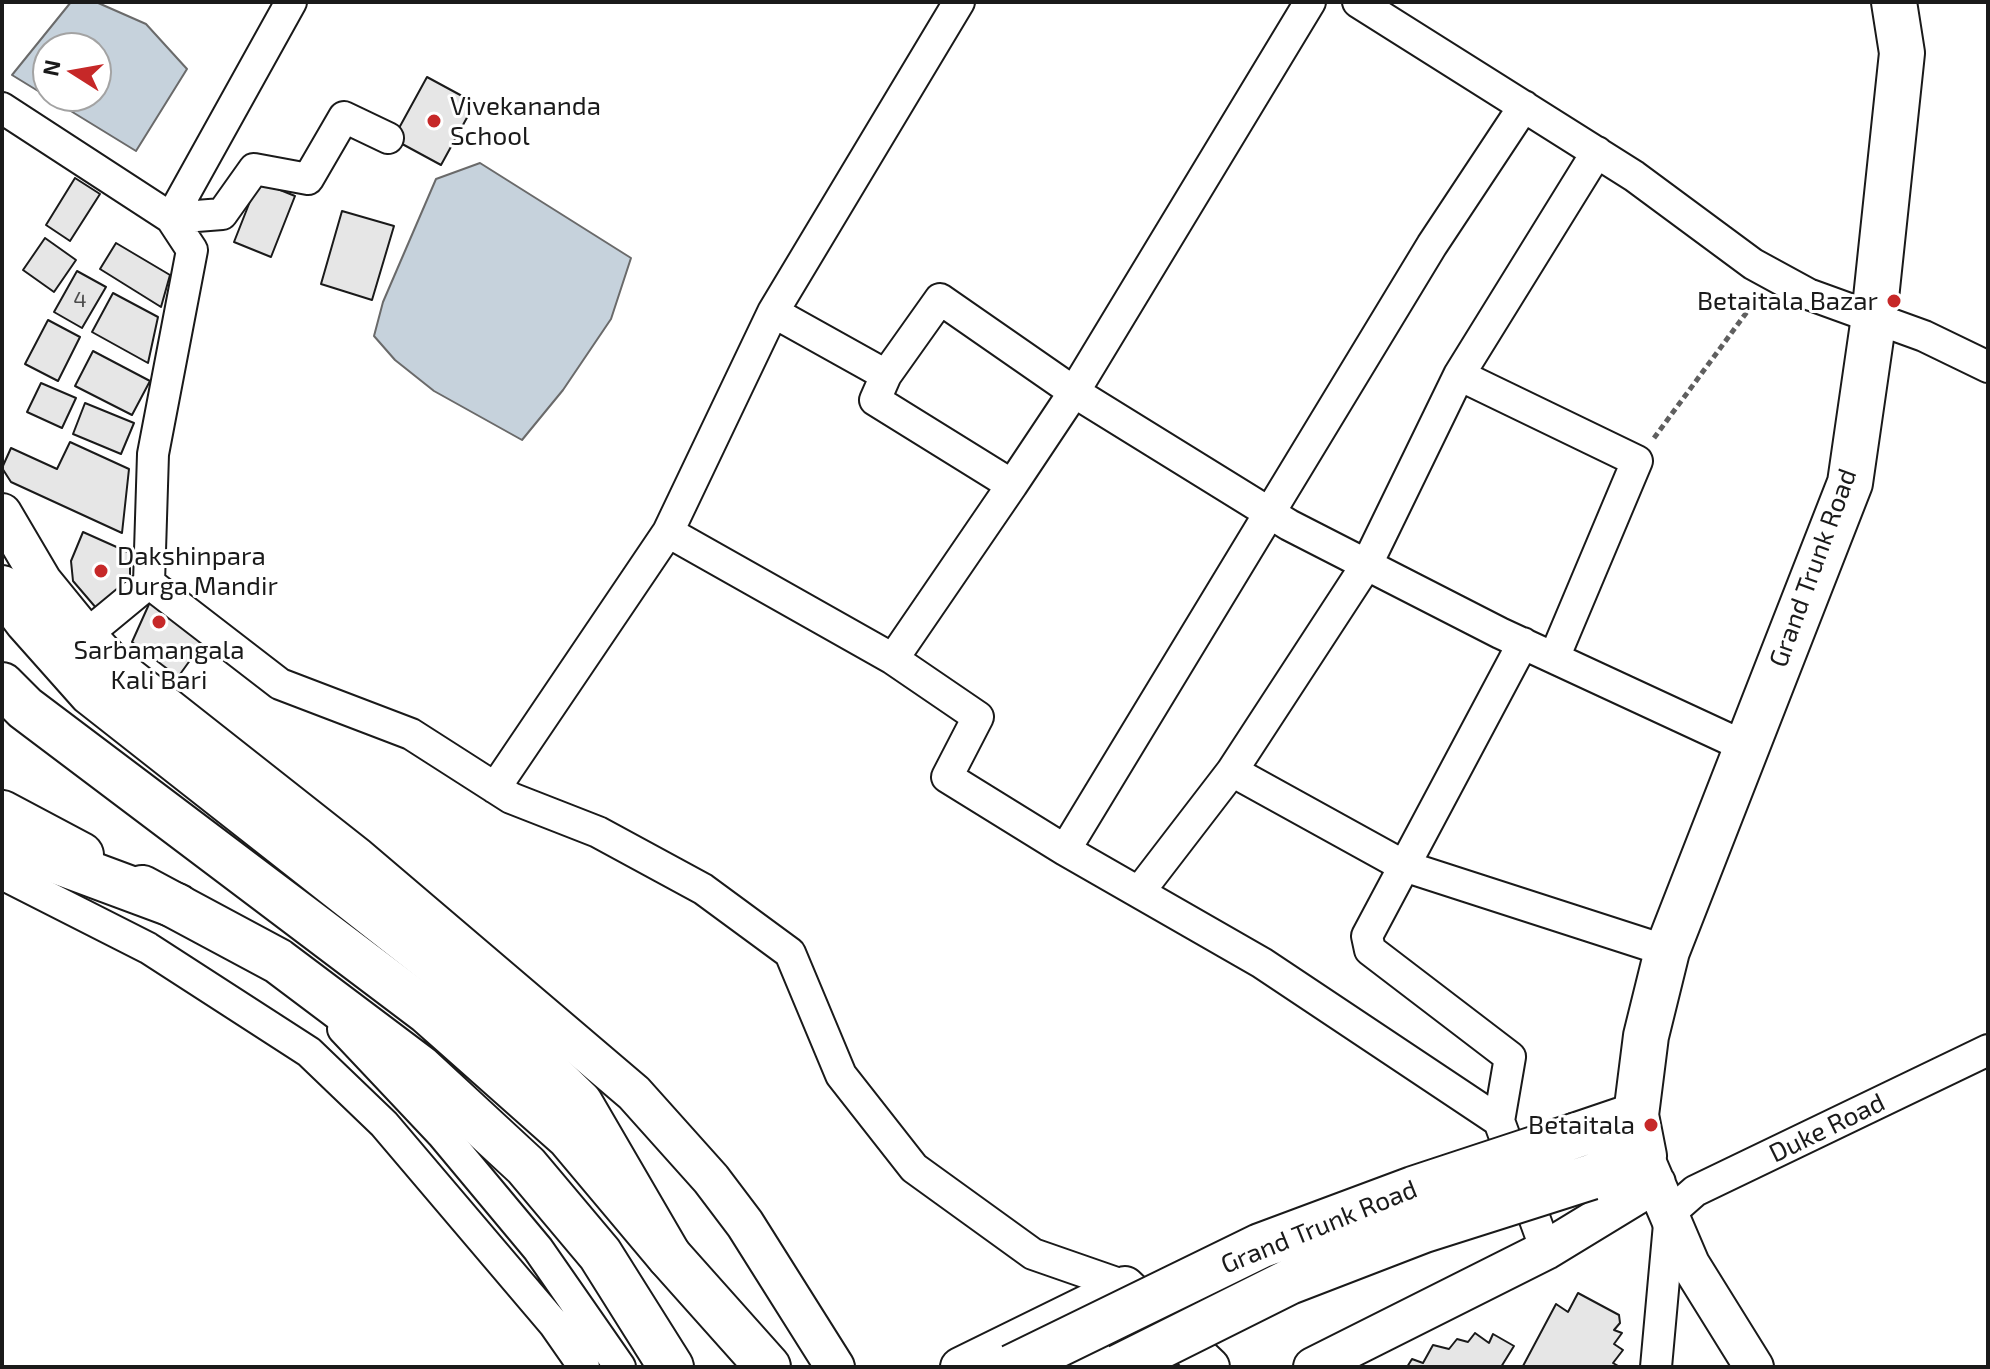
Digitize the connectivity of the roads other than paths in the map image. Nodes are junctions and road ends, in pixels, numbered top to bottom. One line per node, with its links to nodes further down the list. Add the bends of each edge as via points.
1 (291, 2): 10 (street)
2 (959, 2): 11 (street)
3 (1310, 2): 16 (street)
4 (1358, 2): 6 (street)
5 (1894, 2): 12 (main road, Grand Trunk Road, via 1902,53)
6 (1524, 106): 9 (street); 19 (street, via 1432,245)
7 (2, 108): 10 (street)
8 (388, 138): 10 (street, via 344,117 308,179 254,169 222,214)
9 (1597, 152): 12 (street, via 1753,264 1808,294); 15 (street)
10 (171, 218): 22 (street, via 192,250 153,454)
11 (773, 312): 14 (street); 20 (street)
12 (1874, 317): 13 (street); 29 (main road, Grand Trunk Road, via 1850,483)
13 (1988, 367)
14 (886, 375): 16 (street, via 940,299); 17 (street, via 875,400)
15 (1459, 375): 21 (street); 26 (street, via 1637,461)
16 (1074, 392): 17 (street); 19 (street)
17 (1012, 485): 27 (street)
18 (2, 513): 24 (street, via 42,581)
19 (1270, 514): 21 (street); 34 (street)
20 (668, 532): 27 (street); 31 (street)
21 (1367, 564): 25 (street); 30 (street)
22 (149, 583): 24 (street); 31 (street, via 280,684 411,734)
23 (2, 588): 45 (main road, via 91,693 441,968 580,1103)
24 (86, 635): 52 (street, via 116,667 357,857 634,1093 745,1224)
25 (1523, 643): 26 (street); 35 (street)
26 (1554, 658): 29 (street)
27 (893, 659): 34 (street, via 978,717 947,777)
28 (2, 685): 45 (main road, via 25,708 428,1012 569,1137)
29 (1746, 747): 39 (main road, Grand Trunk Road)
30 (1232, 771): 35 (street); 37 (street)
31 (495, 788): 46 (street, via 598,832 703,889 790,953 841,1075 914,1168 1033,1254)
32 (2, 813): 38 (main road)
33 (2, 841): 38 (main road)
34 (1065, 850): 37 (street)
35 (1404, 866): 39 (street); 42 (street, via 1367,936 1370,950 1510,1057)
36 (2, 874): 47 (street, via 148,948 309,1052 384,1124 554,1324)
37 (1139, 892): 42 (street, via 1262,963)
38 (177, 906): 40 (main road)
39 (1667, 951): 43 (main road, Grand Trunk Road, via 1646,1036)
40 (278, 961): 48 (street, via 442,1134 538,1249); 49 (main road, via 419,1067 526,1166 600,1254)
41 (1988, 1050): 43 (street, Duke Road, via 1695,1191)
42 (1499, 1121): 44 (street)
43 (1652, 1167): 44 (street); 54 (main road, Grand Trunk Road, bridge, via 1577,1135 1260,1246); 55 (main road, Grand Trunk Road, bridge, via 1591,1177 1424,1230 1289,1282); 58 (street); 59 (street, via 1690,1264)
44 (1546, 1250): 57 (street)
45 (669, 1256): 50 (main road); 51 (main road)
46 (1125, 1286): 53 (street); 56 (street)
47 (579, 1365)
48 (620, 1367)
49 (671, 1367)
50 (731, 1367)
51 (768, 1367)
52 (835, 1367)
53 (960, 1367)
54 (1012, 1367)
55 (1119, 1367)
56 (1210, 1367)
57 (1313, 1367)
58 (1656, 1367)
59 (1754, 1367)

